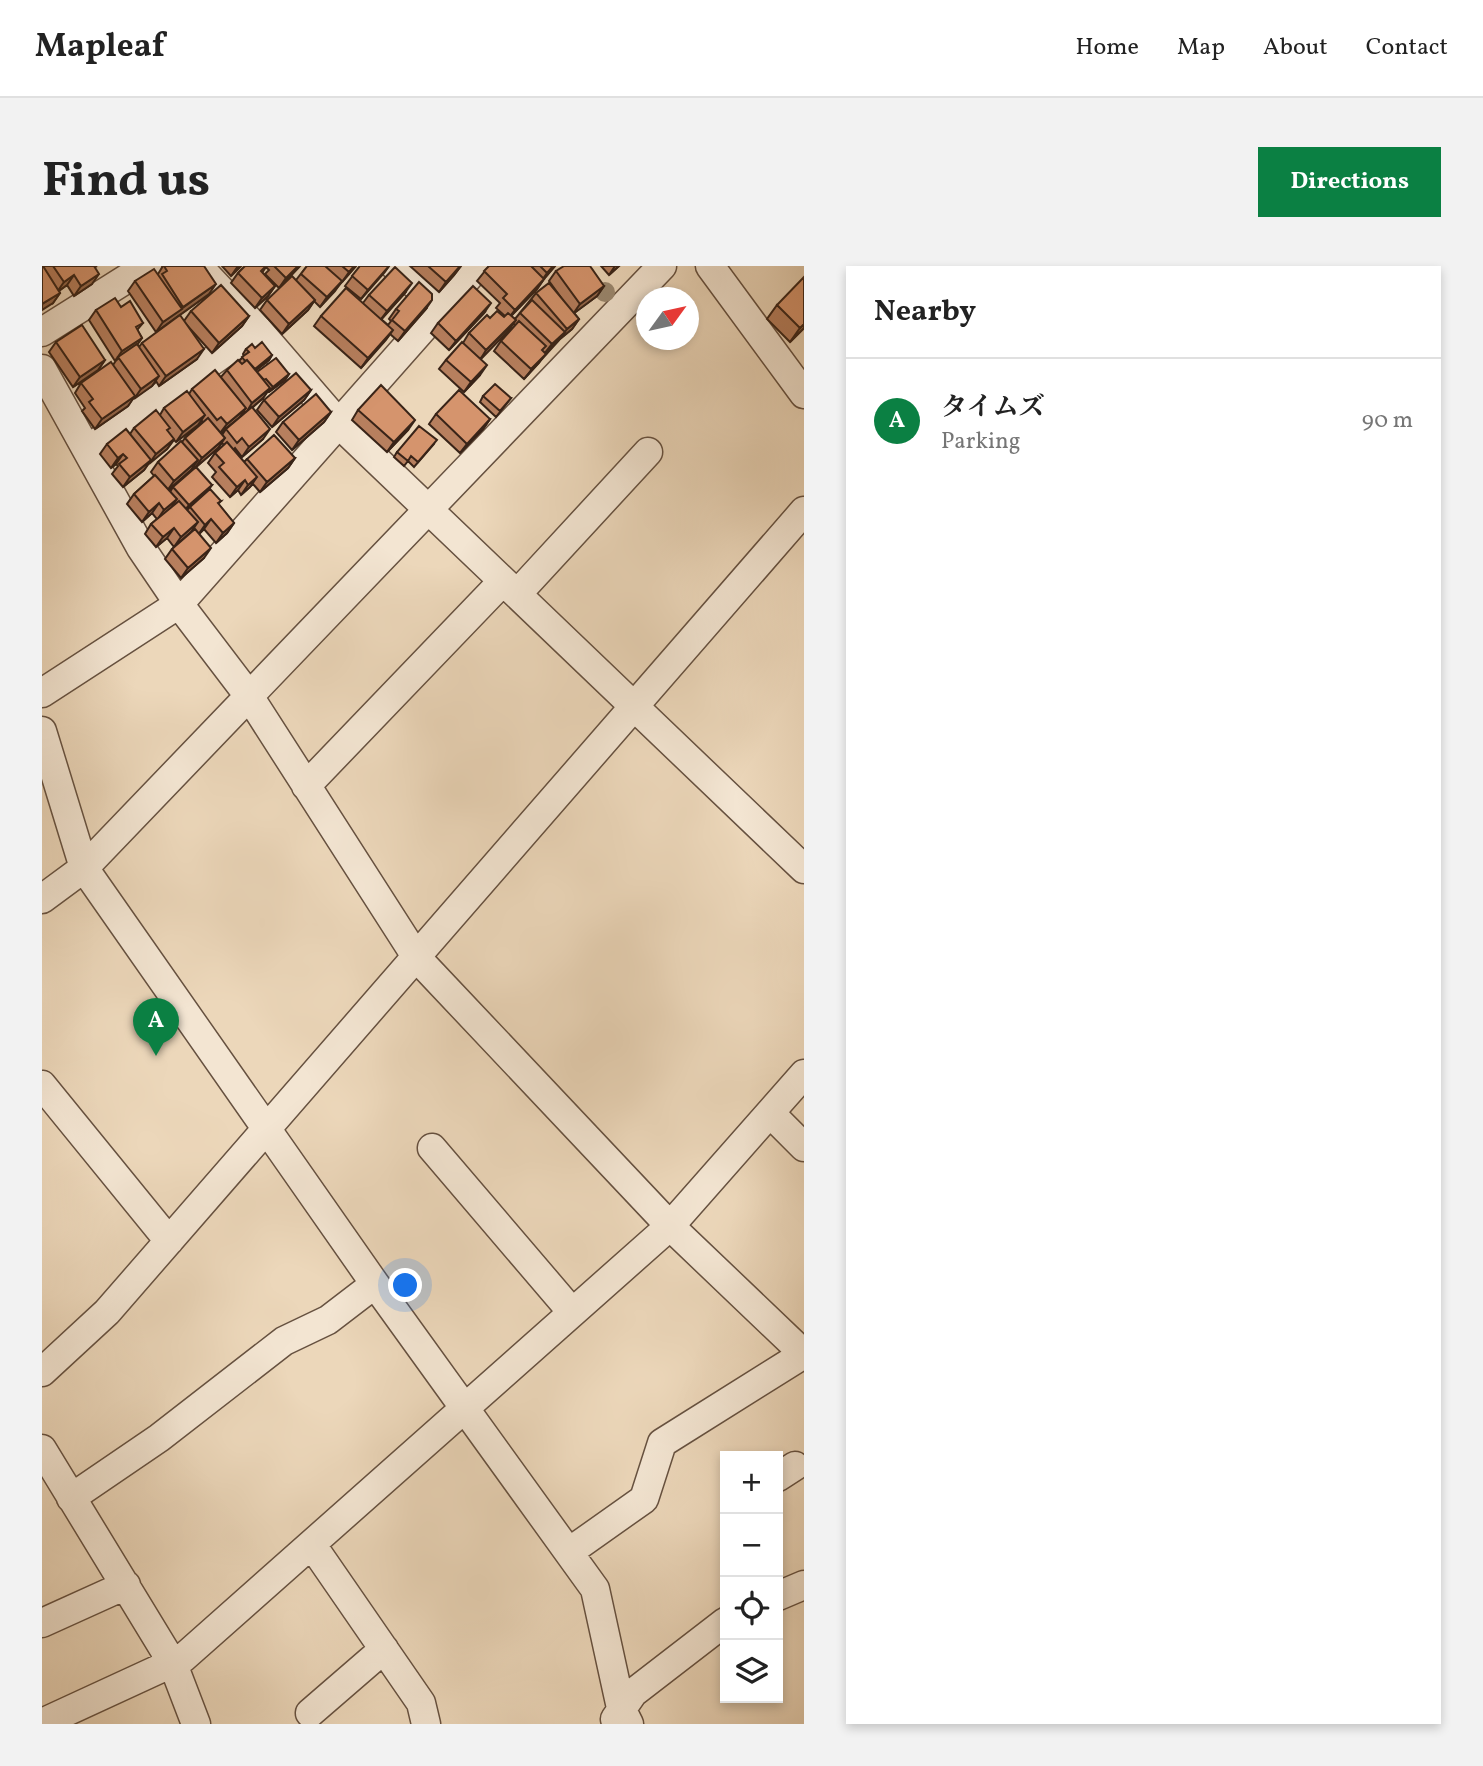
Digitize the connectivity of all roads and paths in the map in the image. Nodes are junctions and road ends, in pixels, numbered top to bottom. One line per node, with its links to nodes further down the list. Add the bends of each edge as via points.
1 (147, 266): 9 (street)
2 (198, 266): 8 (street)
3 (395, 266): 7 (street)
4 (478, 266): 7 (street)
5 (662, 266): 15 (street)
6 (710, 266): 11 (street)
7 (441, 308): 12 (street)
8 (257, 329): 12 (street); 13 (street)
9 (42, 332)
10 (42, 369): 13 (street)
11 (804, 394)
12 (338, 424): 15 (street); 18 (street)
13 (87, 450): 18 (street, via 141,548)
14 (648, 452): 17 (street)
15 (429, 509): 17 (street); 20 (street)
16 (804, 511): 21 (street)
17 (510, 587): 21 (street); 23 (street)
18 (179, 604): 19 (street); 20 (street)
19 (42, 693)
20 (249, 696): 23 (street); 24 (street)
21 (635, 706): 25 (street); 27 (street)
22 (42, 732): 24 (street)
23 (306, 786): 27 (street)
24 (84, 868): 26 (street); 31 (street)
25 (804, 869)
26 (42, 900)
27 (417, 958): 31 (street); 34 (street)
28 (804, 1074): 30 (street)
29 (42, 1085): 35 (street)
30 (770, 1112): 32 (street); 34 (street)
31 (267, 1129): 35 (street); 36 (street)
32 (804, 1147)
33 (432, 1148): 37 (street)
34 (670, 1226): 37 (street); 38 (street)
35 (169, 1241): 39 (street, via 107,1311)
36 (375, 1284): 40 (street); 42 (street, via 328,1320 284,1341 159,1438)
37 (572, 1312): 40 (street)
38 (804, 1354): 44 (street, via 662,1443 644,1499)
39 (42, 1372)
40 (463, 1408): 43 (street); 44 (street)
41 (42, 1449): 42 (street)
42 (59, 1492): 45 (street)
43 (312, 1545): 48 (street); 49 (street)
44 (569, 1552): 51 (street, via 595,1588)
45 (126, 1585): 46 (street); 49 (street)
46 (42, 1623)
47 (720, 1626): 51 (street, via 633,1693)
48 (384, 1649): 50 (street); 54 (street, via 421,1703)
49 (173, 1664): 52 (street); 53 (street)
50 (310, 1713)
51 (620, 1719)
52 (42, 1723)
53 (196, 1724)
54 (426, 1724)

